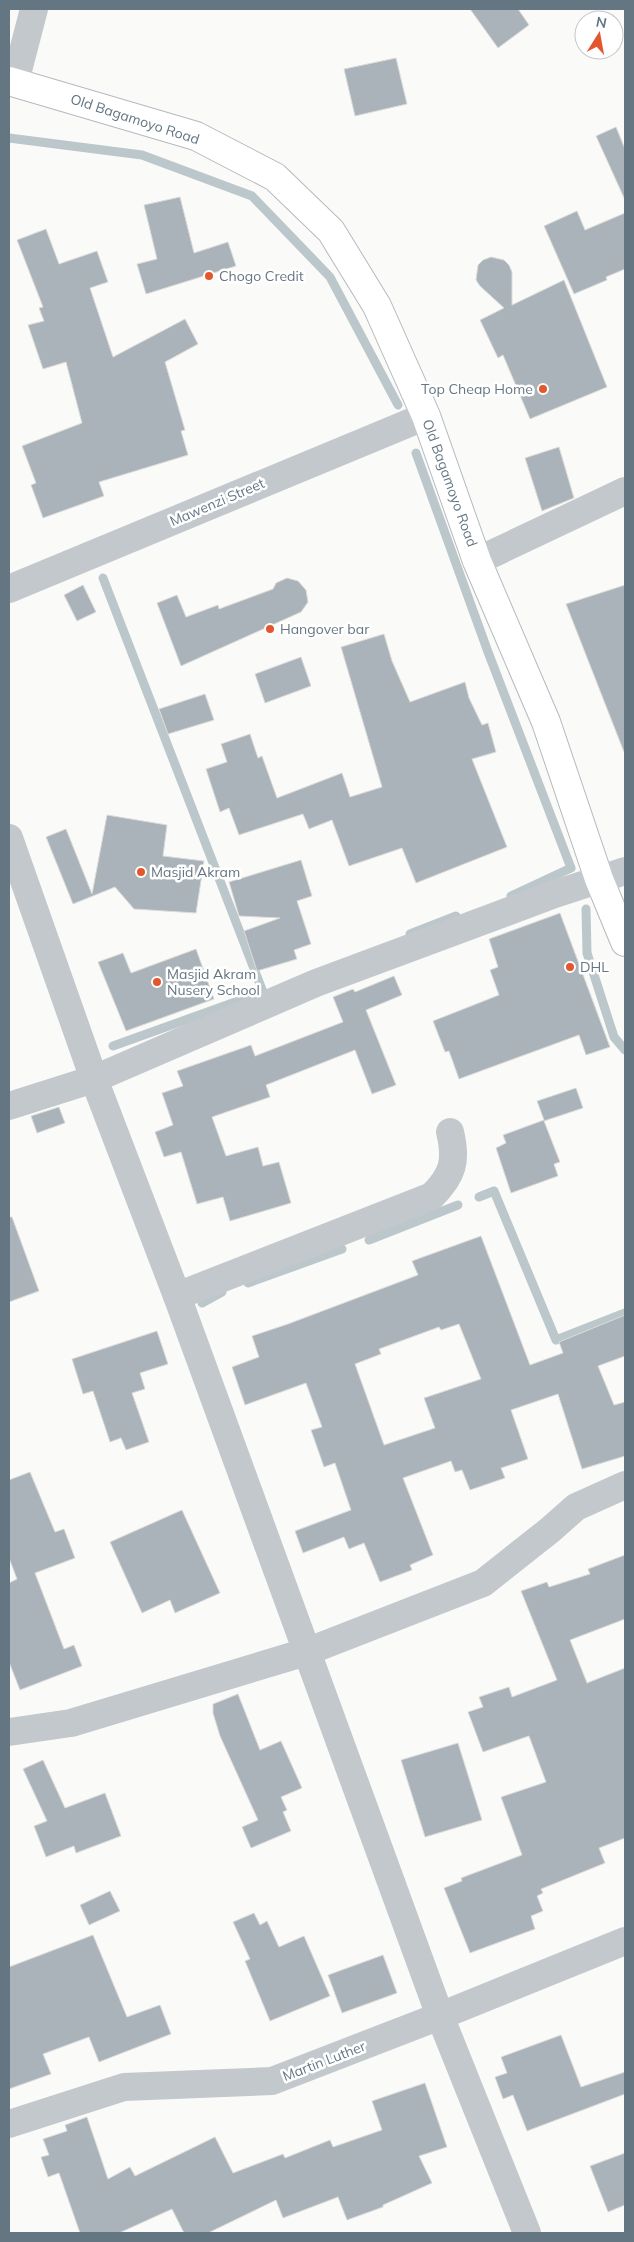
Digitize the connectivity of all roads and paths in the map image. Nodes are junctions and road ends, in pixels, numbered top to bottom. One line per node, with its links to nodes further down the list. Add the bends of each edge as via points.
1 (34, 9): 2 (street)
2 (12, 81): 3 (main road, Old Bagamoyo Road, via 196,136 276,177 331,231 377,306)
3 (426, 416): 5 (main road, Old Bagamoyo Road); 6 (street, Mawenzi Street)
4 (625, 491): 5 (street)
5 (477, 561): 9 (main road, Old Bagamoyo Road, via 546,722)
6 (9, 589)
7 (9, 838): 11 (street)
8 (625, 871): 9 (street)
9 (599, 879): 10 (main road, Old Bagamoyo Road); 11 (street, via 316,983)
10 (625, 942)
11 (94, 1079): 12 (street); 14 (street)
12 (9, 1106)
13 (450, 1132): 14 (street, via 454,1149 453,1167 445,1183 432,1196)
14 (177, 1296): 16 (street)
15 (625, 1485): 16 (street, via 576,1507 483,1583)
16 (306, 1652): 17 (street, via 71,1723); 19 (street)
17 (9, 1732)
18 (625, 1940): 19 (street, Martin Luther)
19 (440, 2016): 20 (street, Martin Luther, via 272,2082 124,2088); 21 (street)
20 (9, 2124)
21 (526, 2233)

